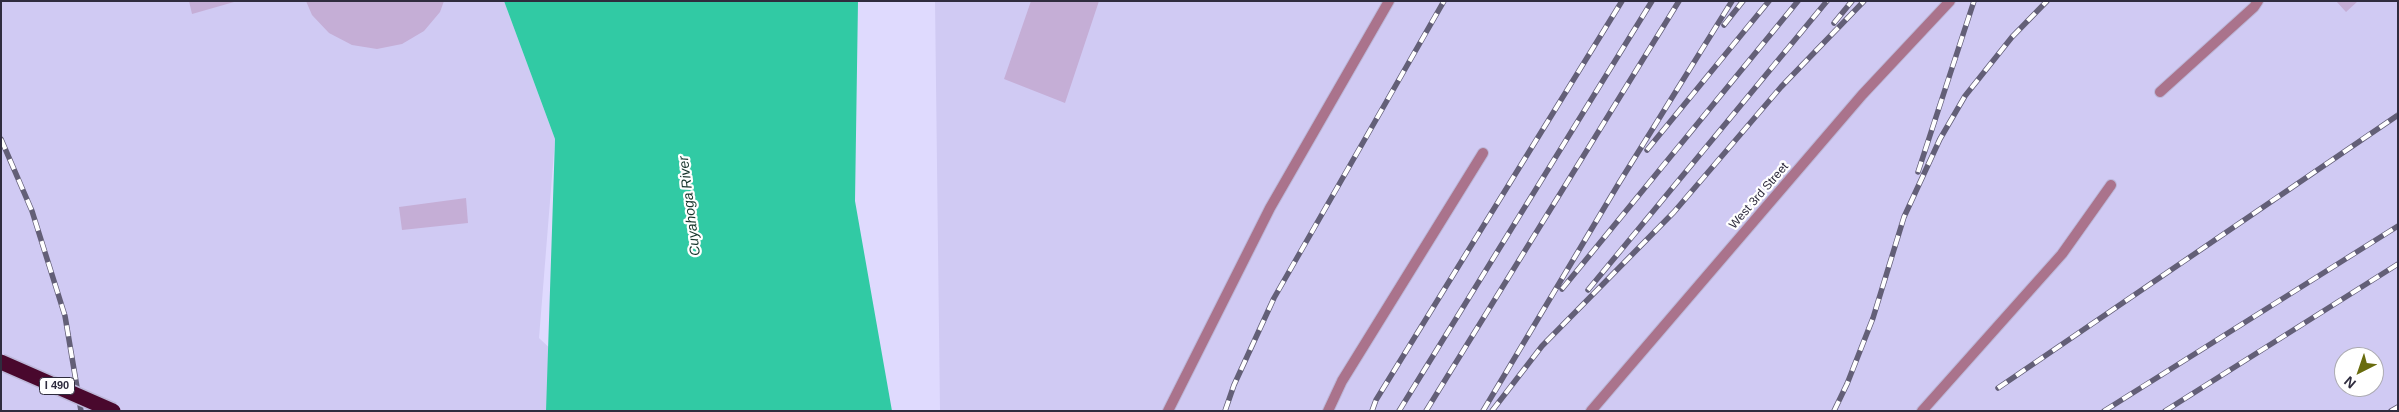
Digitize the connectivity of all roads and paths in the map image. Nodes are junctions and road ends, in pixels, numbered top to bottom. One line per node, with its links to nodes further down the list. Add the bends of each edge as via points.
1 (1389, 1): 9 (street, via 1270,208)
2 (1950, 1): 11 (street, West 3rd Street, via 1862,95)
3 (2258, 1): 4 (street)
4 (2160, 92)
5 (1483, 153): 10 (street, via 1342,381)
6 (2111, 185): 12 (street, via 2062,254)
7 (1, 362): 8 (highway, I 490, bridge)
8 (113, 411)
9 (1168, 411)
10 (1328, 411)
11 (1591, 411)
12 (1922, 411)

